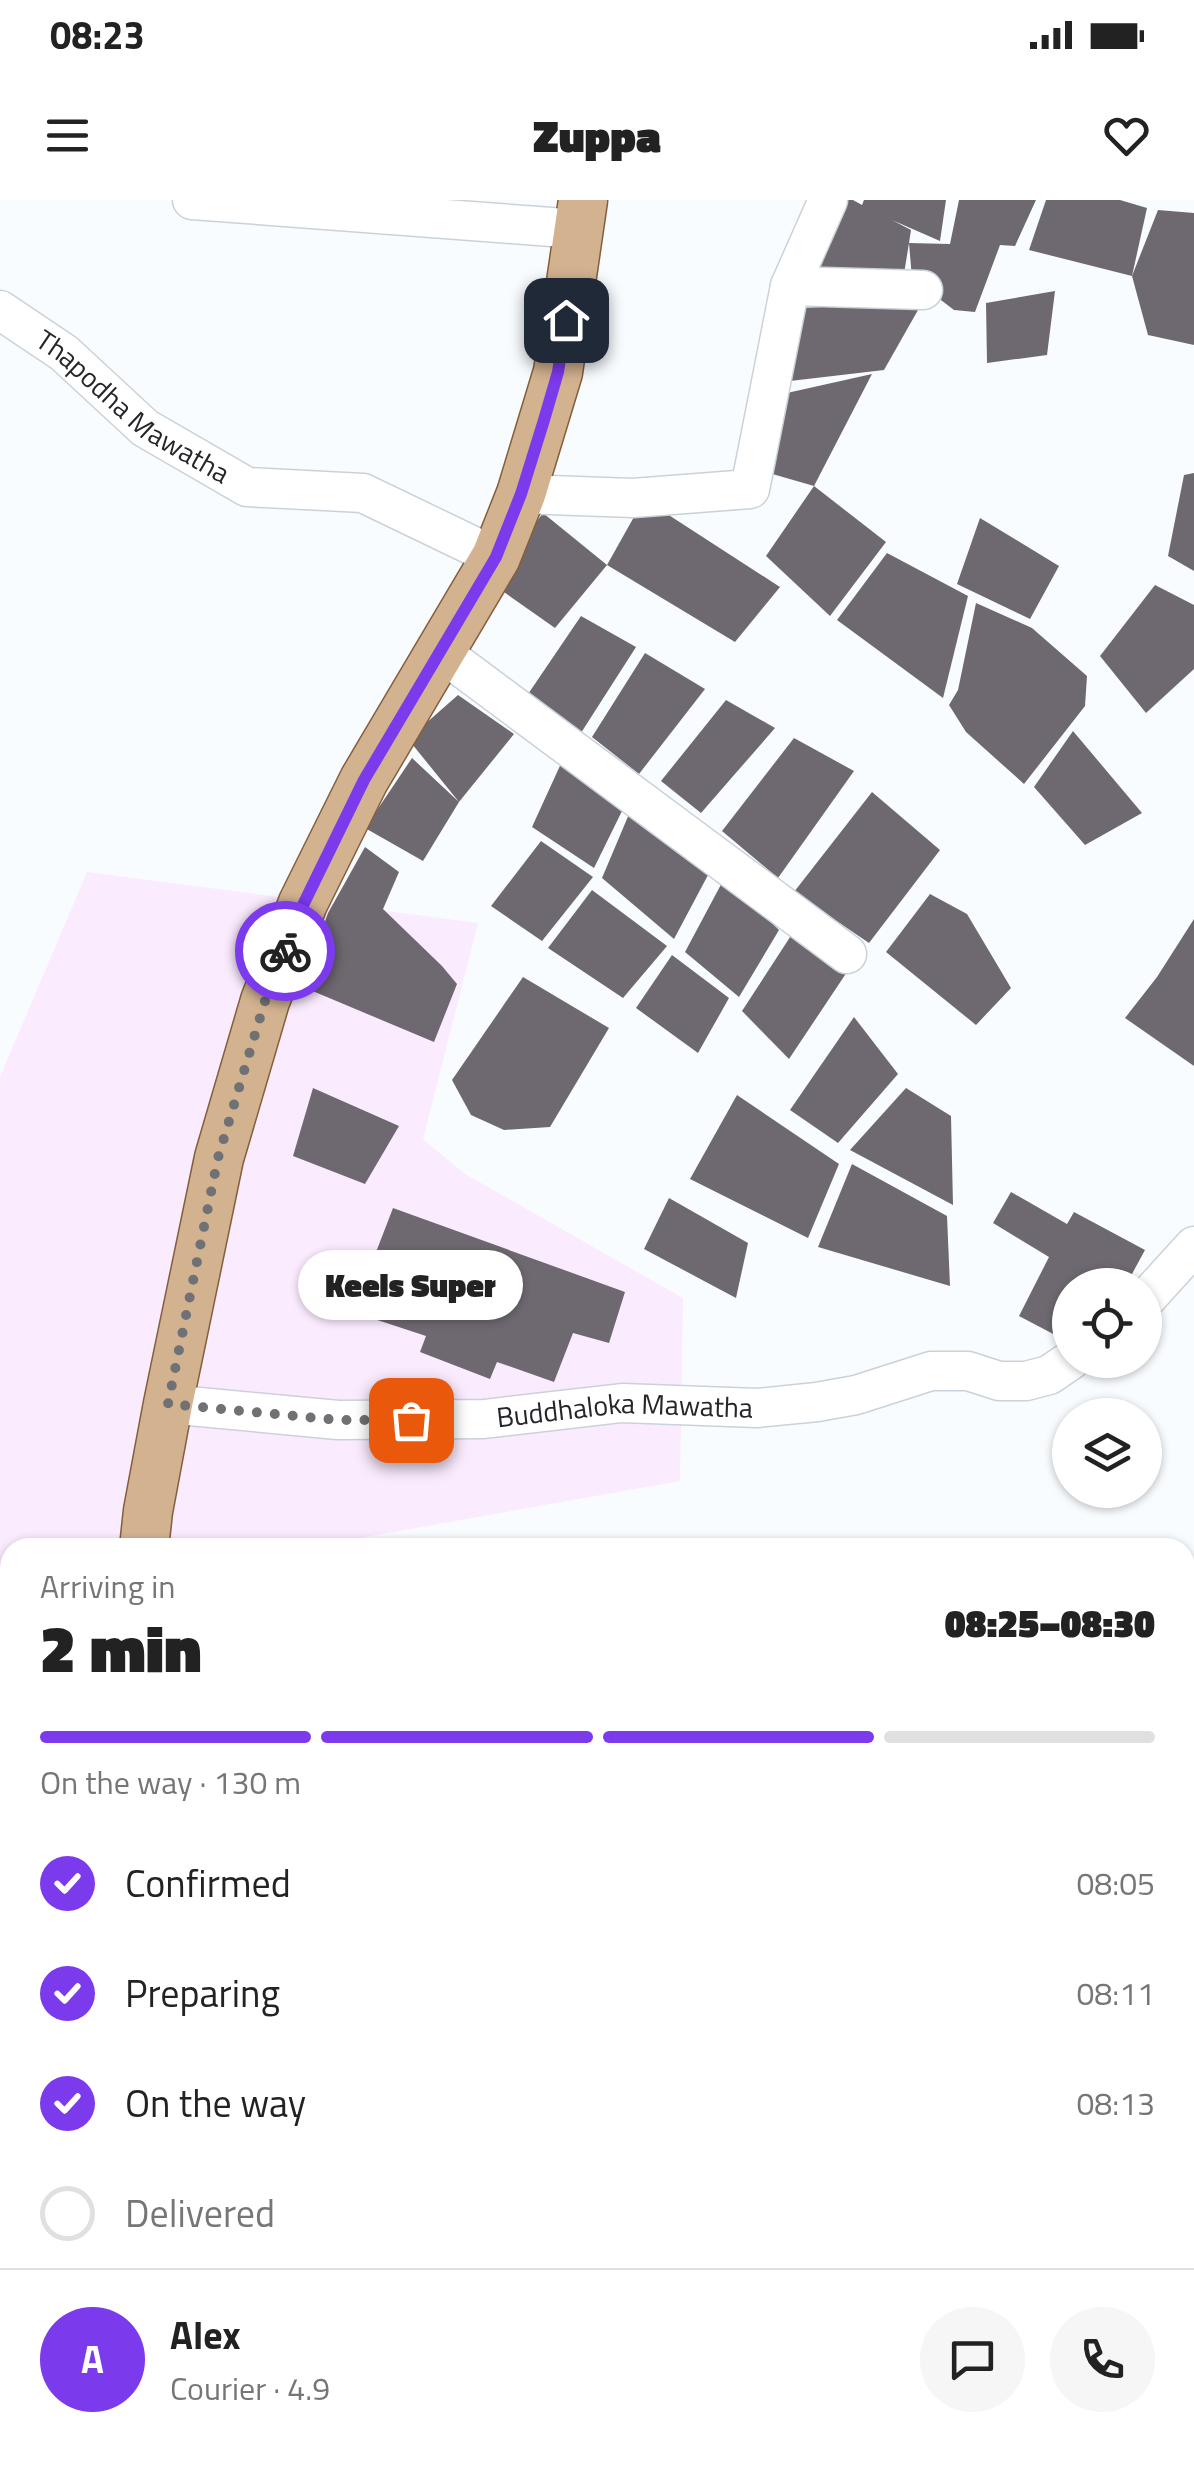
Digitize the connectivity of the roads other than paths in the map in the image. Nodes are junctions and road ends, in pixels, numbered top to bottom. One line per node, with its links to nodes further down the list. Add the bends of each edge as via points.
1 (192, 200): 3 (street)
2 (828, 200): 4 (street)
3 (580, 215): 7 (main road, via 558,372)
4 (790, 286): 5 (street); 7 (street, via 750,489 633,498)
5 (923, 290)
6 (0, 310): 8 (street, Thapodha Mawatha, via 64,354 145,428 247,487 363,493)
7 (521, 494): 8 (main road)
8 (496, 557): 9 (main road)
9 (440, 652): 10 (street); 14 (main road, via 364,780 265,1001 218,1158)
10 (846, 954)
11 (1194, 1246): 12 (street)
12 (1162, 1281)
13 (1052, 1373): 14 (street, Buddhaloka Mawatha, via 999,1381 968,1371 931,1371 817,1402 757,1408 622,1403 484,1419 338,1420)
14 (168, 1404): 15 (main road)
15 (145, 1538)

